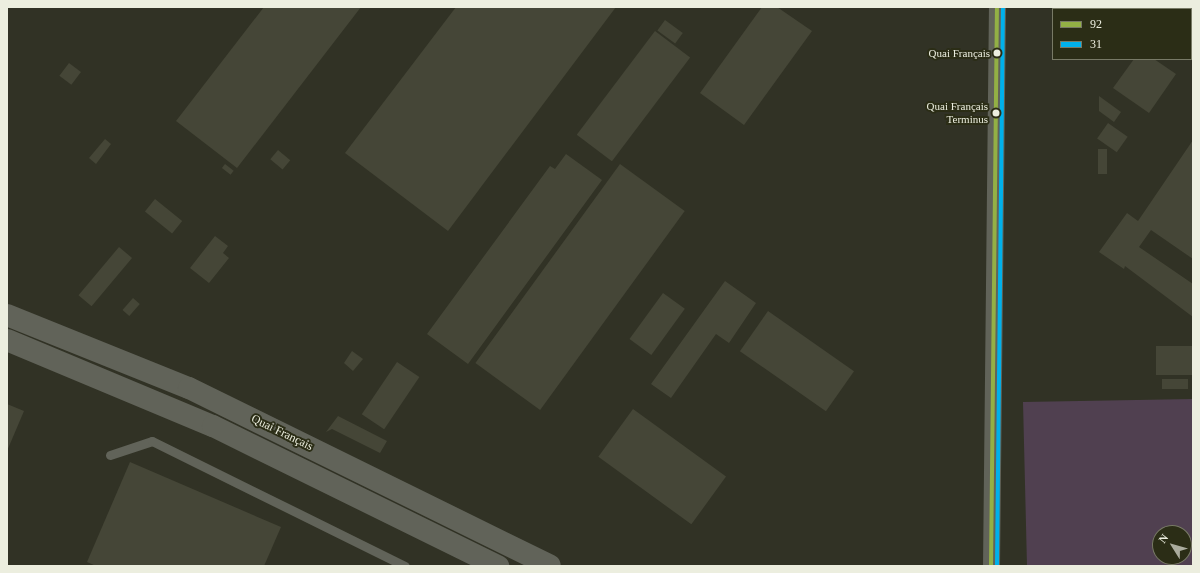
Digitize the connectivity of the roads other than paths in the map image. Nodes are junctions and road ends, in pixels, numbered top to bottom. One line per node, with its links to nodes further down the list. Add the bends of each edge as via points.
1 (997, 7): 8 (street)
2 (7, 315): 7 (main road, Quai Français, via 189,388)
3 (7, 340): 6 (main road, Quai Français, via 214,426)
4 (110, 455): 5 (lane, via 152,441)
5 (405, 566)
6 (498, 566)
7 (550, 566)
8 (992, 566)

